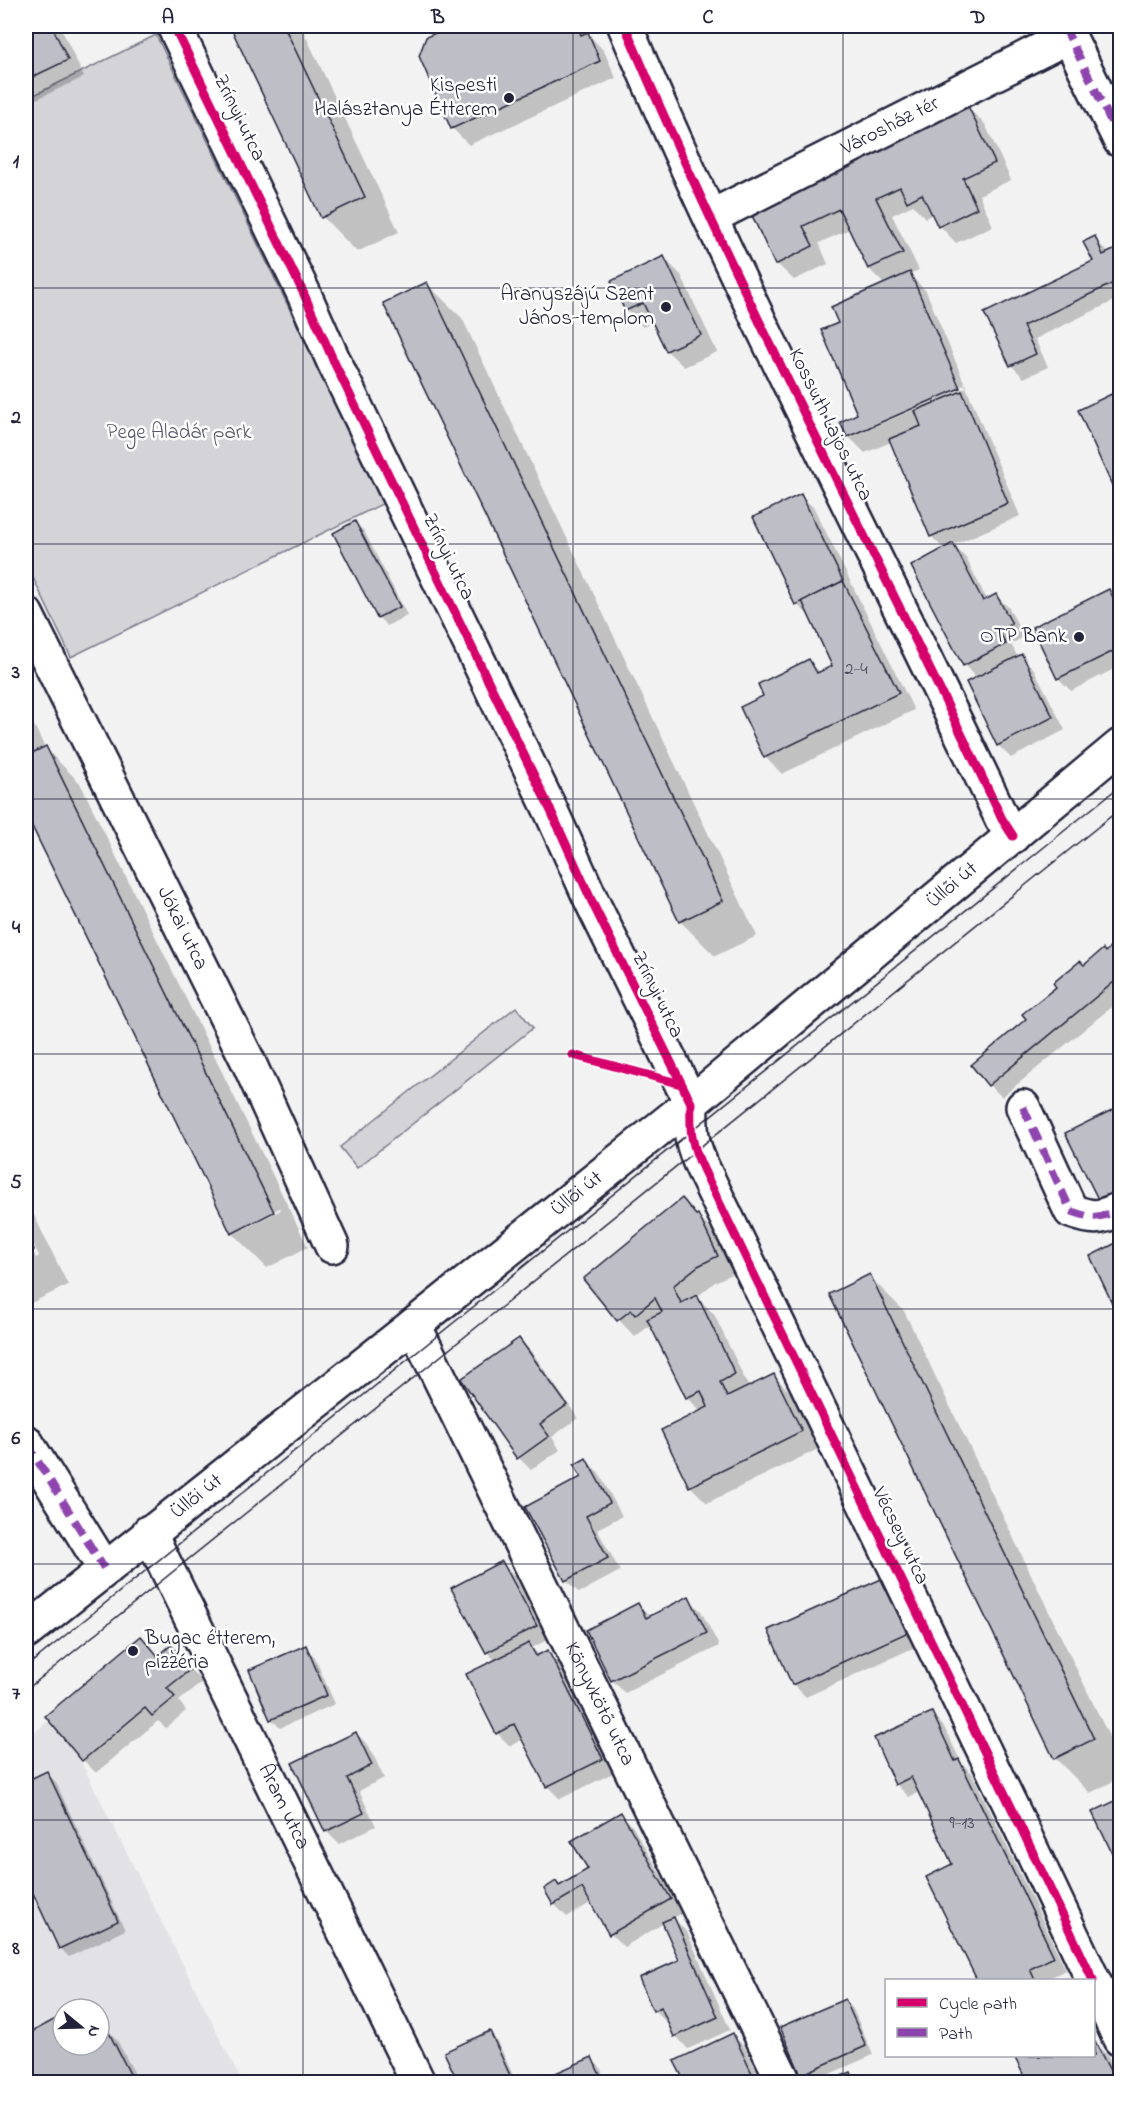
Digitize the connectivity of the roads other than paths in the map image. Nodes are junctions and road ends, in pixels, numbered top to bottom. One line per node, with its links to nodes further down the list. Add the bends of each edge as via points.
1 (174, 26): 9 (street, Zrínyi utca)
2 (625, 26): 5 (street, Kossuth Lajos utca)
3 (1067, 31): 4 (street); 5 (street, Városház tér)
4 (1120, 140)
5 (711, 217): 8 (street, Kossuth Lajos utca, via 827,462)
6 (26, 614): 12 (street, Jókai utca, via 248,1061)
7 (1120, 746): 8 (street, Üllői út)
8 (1013, 836): 9 (street, Üllői út)
9 (691, 1103): 13 (street, Üllői út); 18 (street, Vécsey utca, via 694,1151)
10 (1023, 1107): 11 (street, via 1071,1211 1090,1218 1104,1217)
11 (1120, 1209)
12 (332, 1246)
13 (414, 1325): 15 (street, Üllői út); 22 (street, Könyvkötő utca)
14 (26, 1442): 16 (street)
15 (149, 1532): 16 (street, Üllői út); 21 (street, Áram utca)
16 (104, 1568): 17 (street, Üllői út)
17 (26, 1632)
18 (1092, 1979)
19 (1095, 1985): 20 (street, Vécsey utca)
20 (1120, 2039)
21 (418, 2082)
22 (784, 2082)

